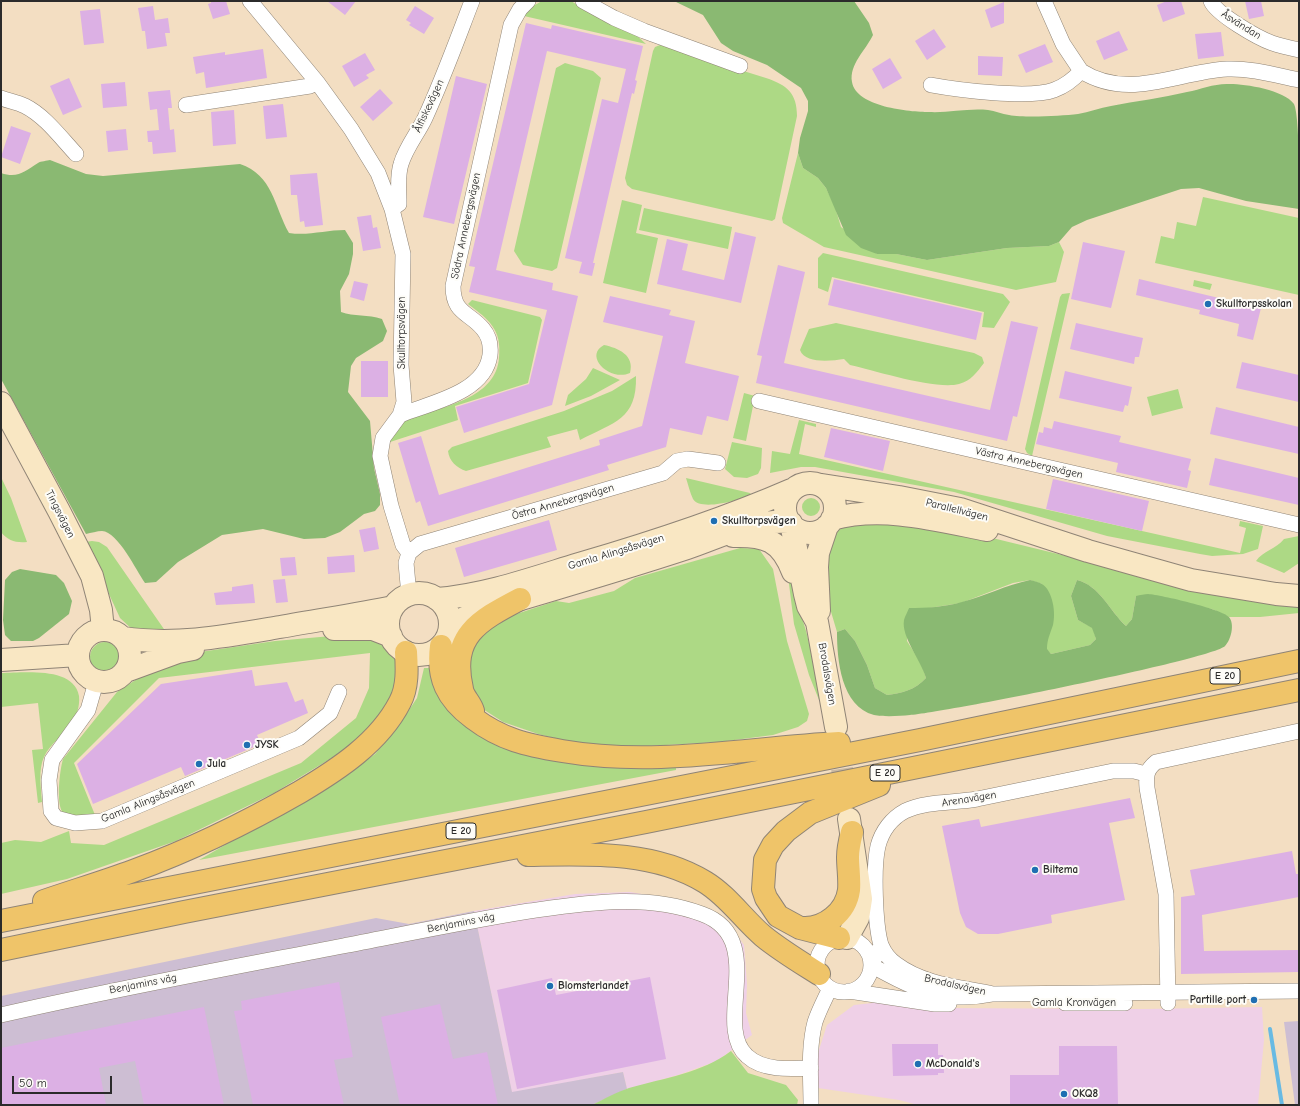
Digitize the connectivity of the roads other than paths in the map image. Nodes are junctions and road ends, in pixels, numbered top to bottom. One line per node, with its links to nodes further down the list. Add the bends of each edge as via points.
1 (250, 1): 11 (street, Skulltorpsvägen)
2 (472, 1): 16 (street, Ålfiskevägen, via 446,71 424,120 400,164 399,204)
3 (528, 1): 19 (street, Södra Annebergsvägen, via 511,25 453,286 453,294 459,309 483,329 488,337 491,351 488,364 482,376 465,389)
4 (583, 1): 8 (street, via 644,31)
5 (1044, 1): 9 (street, via 1063,44)
6 (1211, 1): 7 (street, Åsvändan, via 1217,10 1258,37)
7 (1299, 50)
8 (740, 66)
9 (1081, 71): 10 (street, via 1096,79 1119,85 1153,83 1228,69 1263,72); 12 (street, via 1062,87 1042,93 961,90)
10 (1299, 80)
11 (317, 82): 14 (street, via 310,86); 16 (street, Skulltorpsvägen, via 351,129 378,173)
12 (932, 85)
13 (1, 98): 15 (street, via 32,110 47,122)
14 (186, 105)
15 (76, 154)
16 (392, 209): 19 (street, Skulltorpsvägen, via 403,254 401,364 404,402)
17 (759, 401): 25 (street, Västra Annebergsvägen)
18 (1, 403): 36 (street, Tingsvägen, via 92,576 101,610)
19 (400, 415): 28 (street, Skulltorpsvägen, via 384,438 380,456 391,506 403,545)
20 (718, 464): 28 (street, Östra Annebergsvägen, via 688,459 677,461 663,473 420,544)
21 (822, 485): 22 (street, via 804,483); 23 (street, via 834,500 835,508); 27 (street, Parallellvägen, via 960,509)
22 (791, 490): 24 (street, via 785,508); 31 (street, Gamla Alingsåsvägen, via 714,521 632,548 466,597)
23 (830, 522): 24 (street, via 821,530 809,533 798,530); 27 (street, Parallellvägen, via 861,513 888,514 942,521); 34 (street, Brodalsvägen, via 818,553 816,567 820,610)
24 (790, 523): 26 (street, Gamla Alingsåsvägen, via 755,524); 29 (street, Brodalsvägen)
25 (1299, 525)
26 (704, 542): 29 (street, Brodalsvägen, via 734,536 752,536 772,542 784,552); 32 (street, Gamla Alingsåsvägen)
27 (1088, 551): 30 (street, Parallellvägen, via 1191,580)
28 (409, 553): 33 (street)
29 (805, 594): 34 (street, Brodalsvägen)
30 (1299, 596)
31 (437, 599): 33 (street, via 424,593); 35 (street, via 447,610)
32 (520, 599): 35 (street, Gamla Alingsåsvägen, via 477,612); 48 (highway, via 487,617 461,646 458,670 462,692 472,708)
33 (401, 601): 37 (street, via 388,621); 38 (street, via 212,638 167,642)
34 (817, 622): 49 (street, Brodalsvägen)
35 (450, 625): 39 (street, via 448,636)
36 (103, 630): 38 (street, via 117,633); 41 (street, via 94,632 86,638 80,646)
37 (391, 636): 40 (street, via 397,646); 44 (street, via 373,629 357,628 295,633 178,652)
38 (123, 638): 44 (street, via 131,654)
39 (441, 646): 40 (street, via 425,654); 48 (highway, via 439,662 447,691 462,710)
40 (406, 652): 57 (highway, via 406,684 401,702 368,744 316,782 258,816 201,843 133,871)
41 (78, 655): 42 (street); 45 (street, via 82,671)
42 (1, 660)
43 (1299, 661): 51 (highway, E 20)
44 (126, 671): 45 (street, via 113,681)
45 (96, 682): 47 (street, Gamla Alingsåsvägen, via 88,710 50,765 51,812 63,822 90,824 102,821 299,738 330,713)
46 (1299, 690): 52 (highway, E 20)
47 (339, 692)
48 (475, 720): 51 (highway, via 496,734 528,746 585,755 620,757 674,757 829,744)
49 (836, 727)
50 (1299, 731): 53 (street, via 1156,762)
51 (920, 740): 58 (highway, E 20)
52 (947, 760): 55 (highway, E 20); 59 (highway, via 810,813 786,831 773,845 765,860 763,889 778,916)
53 (1146, 774): 56 (street, Arenavägen, via 1113,771 906,811 889,824 878,846); 68 (street, via 1146,788 1166,894)
54 (850, 826): 56 (street, Brodalsvägen, via 861,853); 59 (highway, via 849,890 844,904 830,920 810,928); 60 (street, via 861,899 858,918)
55 (470, 856): 62 (highway, E 20); 64 (highway, via 586,854 653,861 671,866 706,883 724,896 763,936)
56 (876, 916): 61 (street, Brodalsvägen)
57 (1, 917)
58 (1, 921)
59 (800, 928): 60 (highway)
60 (843, 938): 63 (street, via 855,940 864,947 869,953); 64 (street, via 829,942 822,949 817,964)
61 (881, 946): 63 (street); 67 (street, Brodalsvägen, via 896,964 926,980)
62 (1, 950)
63 (871, 965): 66 (street, via 870,974 865,982); 67 (street, Gamla Kronvägen, via 901,982 935,994 972,998)
64 (825, 981): 66 (street, via 836,991); 71 (street, via 814,1024)
65 (1299, 990): 68 (street, Gamla Kronvägen)
66 (849, 991): 68 (street, Gamla Kronvägen, via 935,1004)
67 (993, 994): 68 (street, Gamla Kronvägen)
68 (1168, 998): 69 (street, Gamla Kronvägen)
69 (1299, 999)
70 (1, 1015): 71 (street, Benjamins väg, via 92,994 492,917 589,902 639,902 674,906 704,914 723,928 732,943 737,970 735,1033 739,1046 747,1057 766,1065 777,1068)
71 (811, 1068): 72 (street)
72 (810, 1105)

